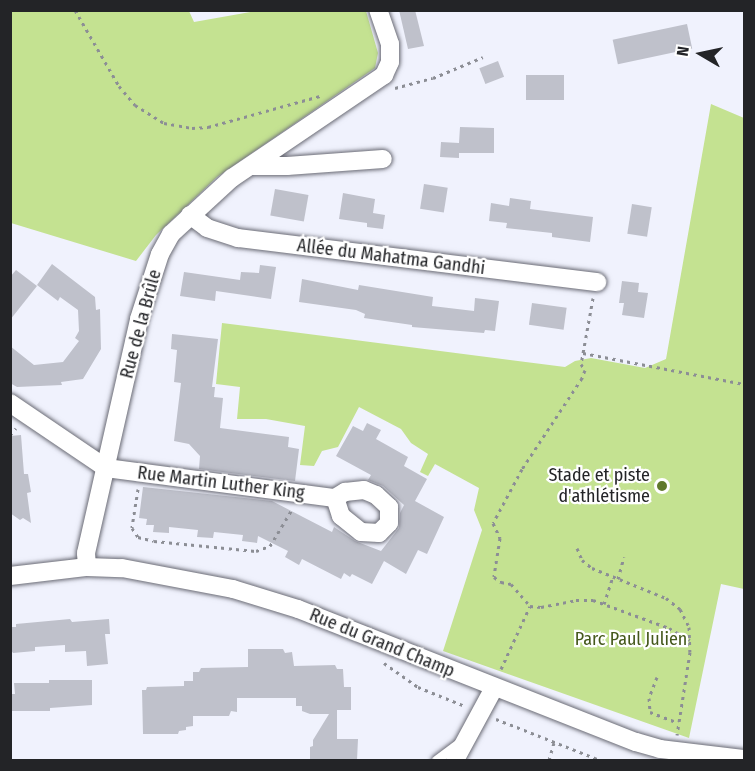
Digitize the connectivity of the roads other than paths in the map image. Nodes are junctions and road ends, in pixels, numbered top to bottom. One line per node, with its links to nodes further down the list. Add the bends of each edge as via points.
1 (378, 10): 3 (street, Rue de la Brûle, via 390,44 390,62 384,75)
2 (383, 159): 3 (street)
3 (251, 166): 4 (street, Rue de la Brûle)
4 (190, 215): 5 (street, Allée du Mahatma Gandhi, via 207,228 238,238); 7 (street, Rue de la Brûle, via 171,234 159,254 147,289)
5 (597, 282)
6 (10, 403): 7 (street)
7 (106, 468): 8 (street, Rue Martin Luther King); 9 (street, Rue de la Brûle, via 86,553)
8 (335, 498)
9 (87, 567): 10 (street, Rue du Grand Champ); 11 (street, Rue du Grand Champ, via 122,568 233,589 298,609)
10 (10, 576)
11 (494, 688): 12 (street); 13 (street, Rue du Grand Champ, via 636,742)
12 (469, 736): 15 (lane); 16 (street)
13 (716, 758): 14 (street, Rue du Grand Champ)
14 (744, 759)
15 (436, 760)
16 (455, 760)

